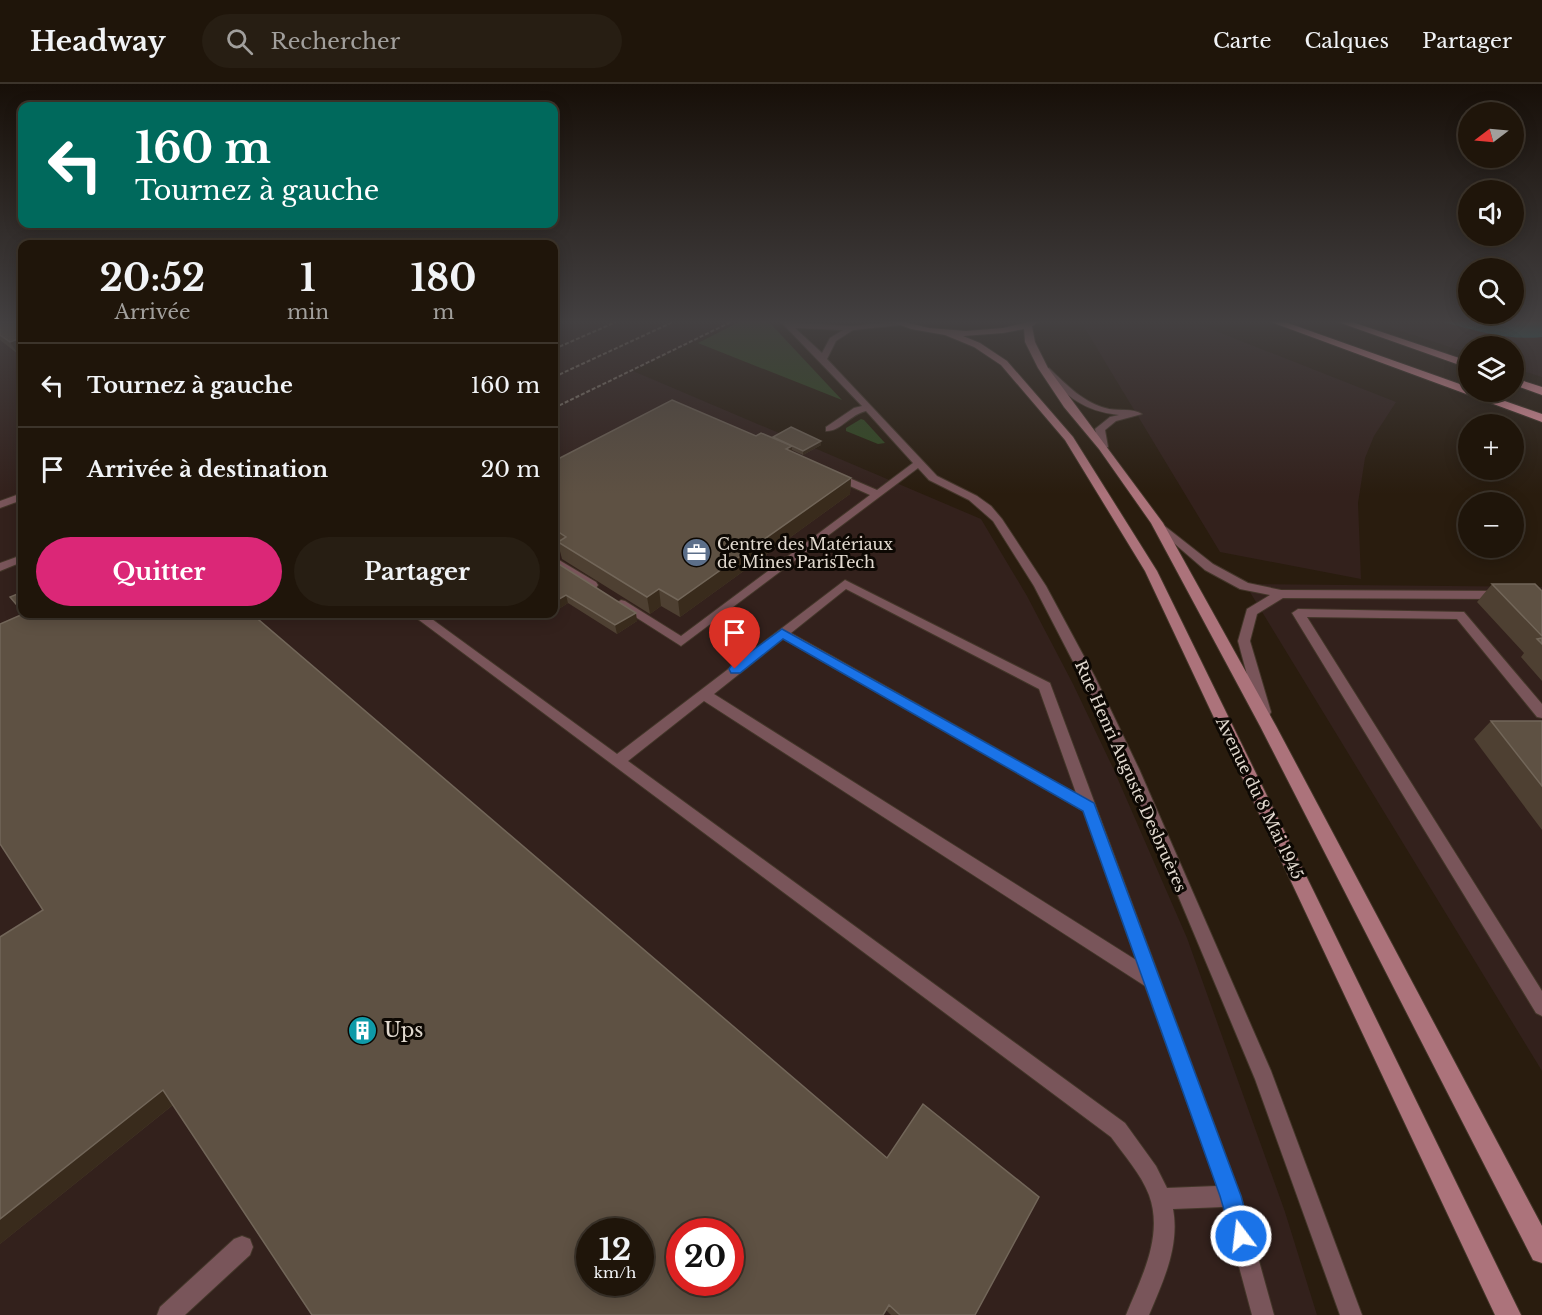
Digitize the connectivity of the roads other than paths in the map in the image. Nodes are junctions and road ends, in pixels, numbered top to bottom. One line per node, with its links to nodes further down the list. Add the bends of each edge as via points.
1 (843, 379): 10 (lane, Rue Henri Auguste Desbruères)
2 (1018, 379): 42 (main road, Avenue du 8 Mai 1945, via 1069,439 1151,571)
3 (1051, 379): 13 (main road, Avenue du 8 Mai 1945)
4 (1056, 379): 13 (lane, via 1078,400 1106,411 1137,414 1113,419 1100,429)
5 (1437, 379): 7 (highway)
6 (1524, 385): 8 (highway)
7 (1458, 387)
8 (1542, 391)
9 (1499, 402): 11 (highway)
10 (870, 408): 12 (lane, via 857,410); 14 (lane, Rue Henri Auguste Desbruères)
11 (1542, 418)
12 (829, 429)
13 (1103, 447): 19 (main road, Avenue du 8 Mai 1945)
14 (919, 463): 16 (lane); 41 (lane, Rue Henri Auguste Desbruères, via 933,478 973,498 997,519 1040,586 1088,677 1132,769 1264,1078)
15 (825, 471): 16 (lane)
16 (878, 494): 21 (lane, via 681,642)
17 (18, 498): 18 (lane)
18 (0, 505)
19 (1157, 523): 23 (lane, via 1209,567 1244,586); 29 (main road, Avenue du 8 Mai 1945)
20 (18, 560): 22 (lane)
21 (558, 564)
22 (0, 567)
23 (1281, 594): 24 (lane); 29 (lane, via 1251,612 1244,641)
24 (1518, 596)
25 (422, 618): 30 (lane)
26 (782, 633): 27 (lane); 31 (lane); 31 (lane, via 845,584 1045,686)
27 (704, 693): 30 (lane); 32 (lane)
28 (1542, 713): 33 (lane, via 1460,615 1298,613)
29 (1268, 726): 37 (main road, Avenue du 8 Mai 1945)
30 (618, 762): 35 (lane, via 1118,1130)
31 (1089, 807): 32 (lane)
32 (1152, 980): 34 (lane)
33 (1542, 1007)
34 (1231, 1196): 35 (lane); 40 (lane)
35 (1161, 1199): 39 (lane, via 1164,1236 1158,1267)
36 (242, 1247): 38 (lane)
37 (1542, 1251)
38 (168, 1315)
39 (1137, 1315)
40 (1263, 1315)
41 (1351, 1315)
42 (1508, 1315)

